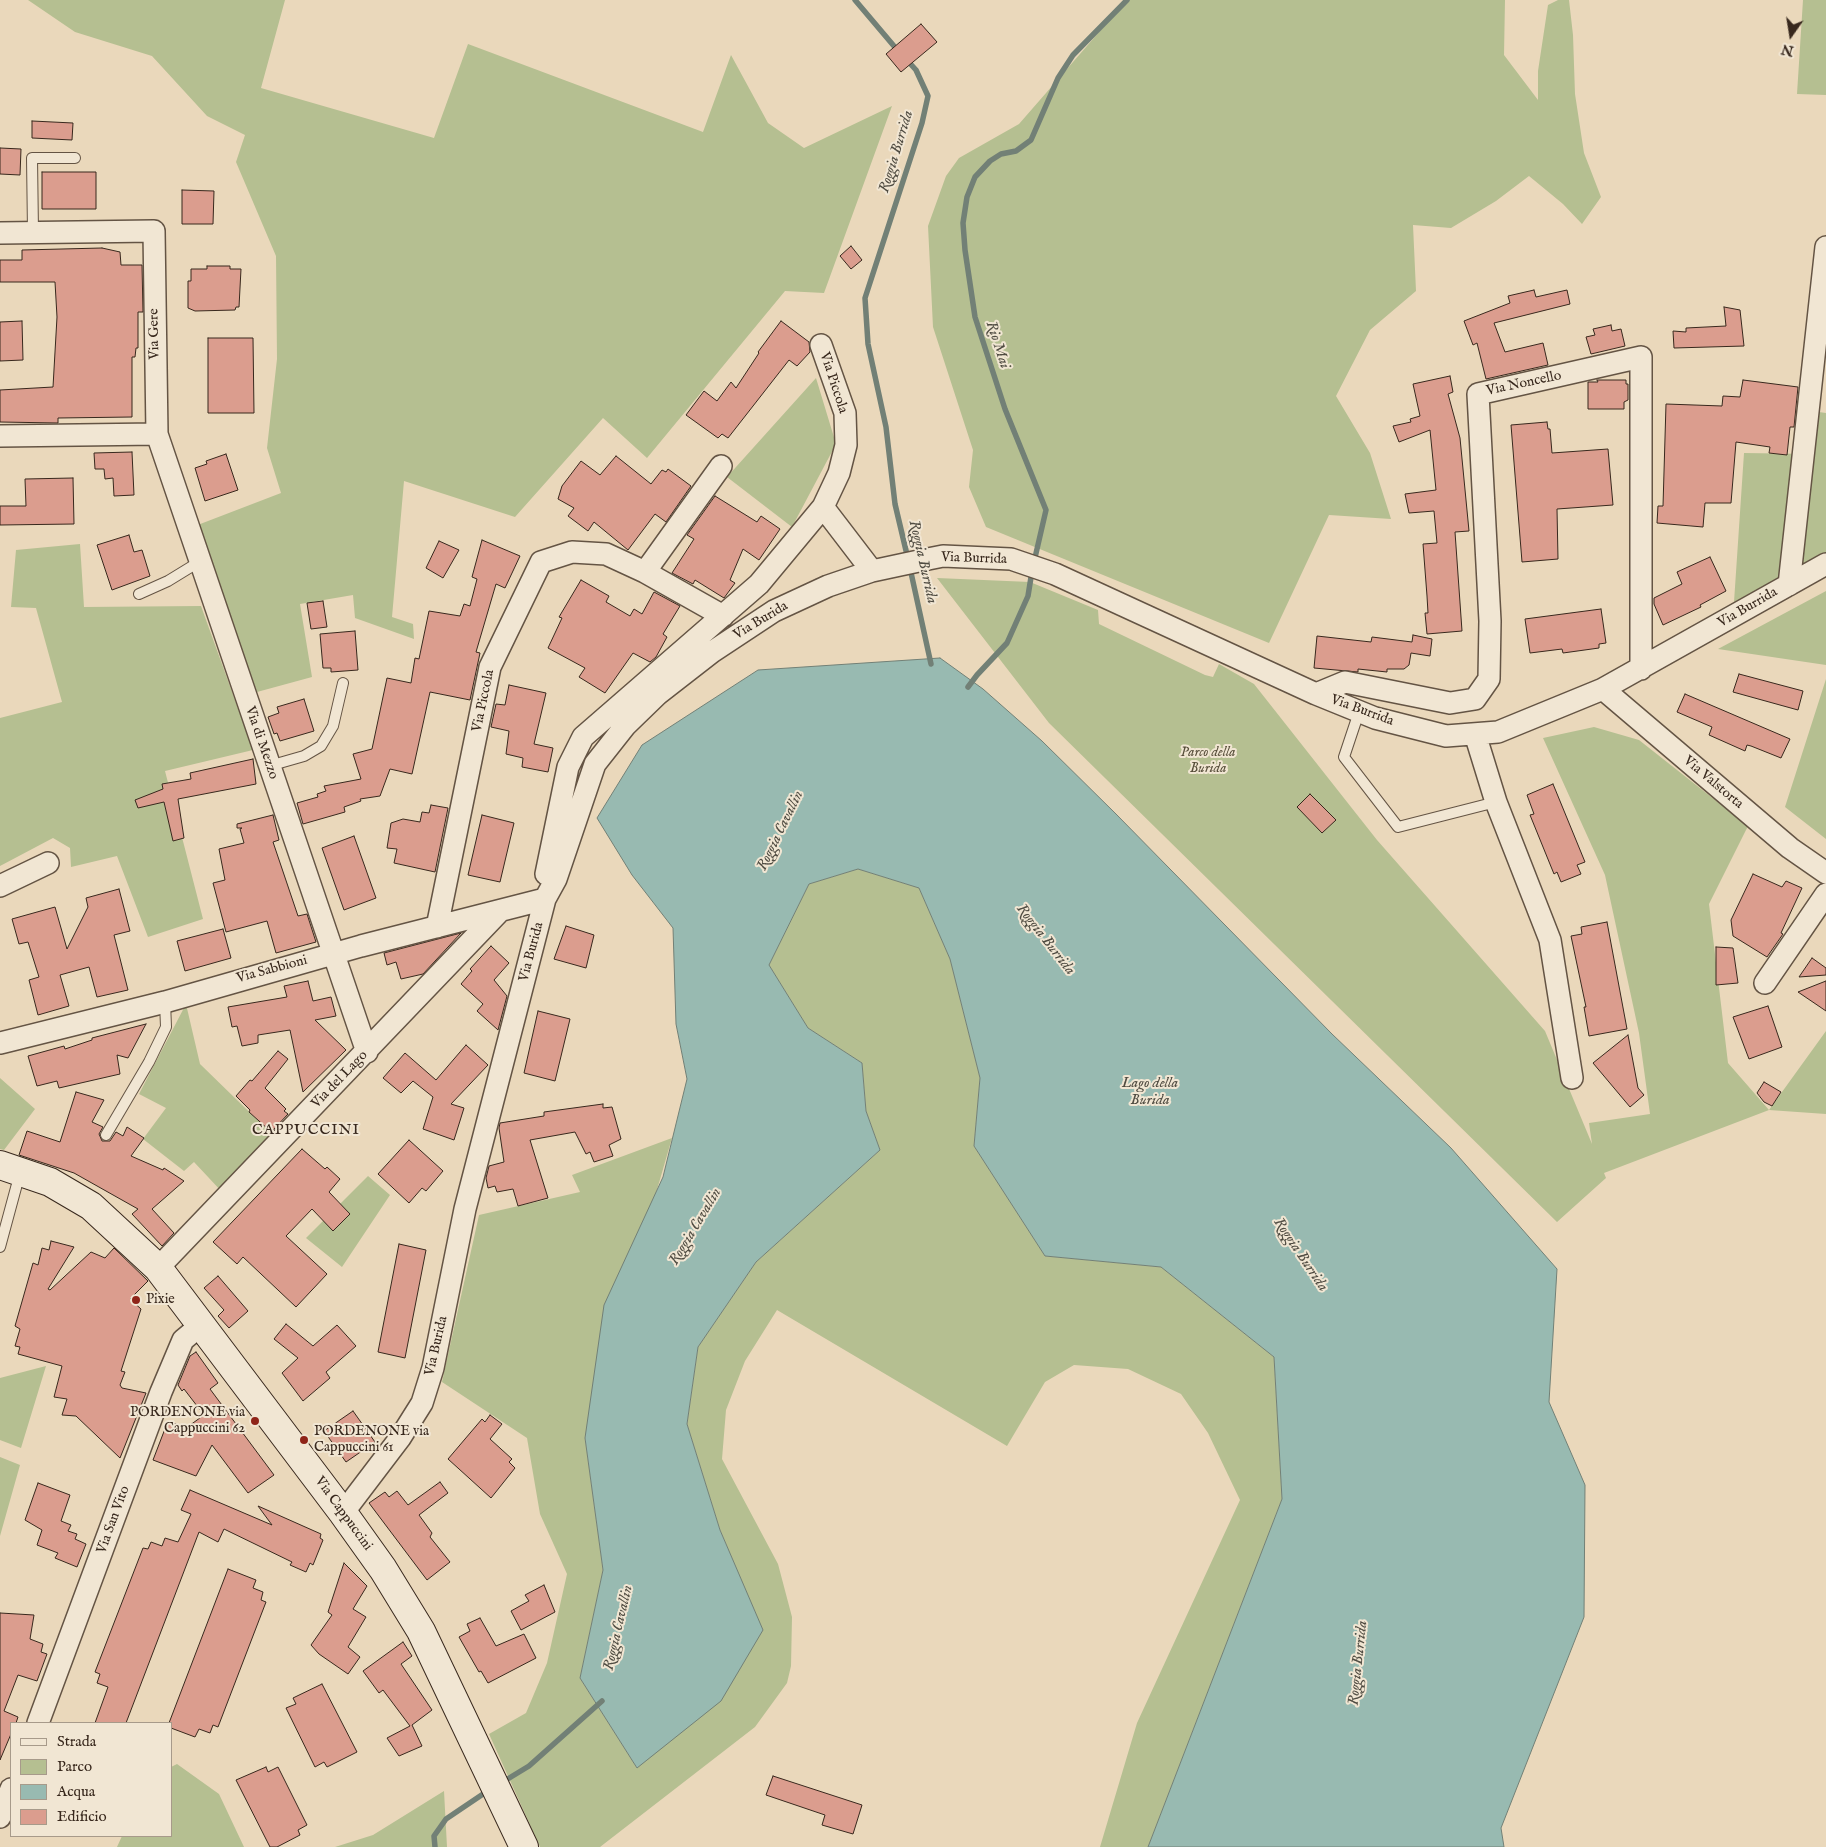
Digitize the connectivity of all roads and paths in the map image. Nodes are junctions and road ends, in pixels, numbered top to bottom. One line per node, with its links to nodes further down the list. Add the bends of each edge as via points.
1 (75, 158): 2 (lane, via 32,158)
2 (33, 232): 3 (street, Via Gere); 6 (street, Via Gere, via 154,231)
3 (0, 233)
4 (1826, 248): 15 (street, Via Burrida)
5 (821, 345): 9 (street, Via Piccola, via 844,413 846,445 839,473)
6 (157, 434): 7 (street); 11 (street, Via di Mezzo)
7 (0, 436)
8 (721, 466): 13 (street)
9 (823, 507): 14 (street); 17 (street, Via Piccola, via 759,584)
10 (928, 559): 14 (street, Via Burida); 21 (street, Via Burrida, via 943,556 1002,559 1034,567)
11 (199, 562): 16 (lane); 24 (street, Via di Mezzo)
12 (1826, 564): 15 (street, Via Burrida)
13 (645, 572): 17 (street, Via Piccola); 32 (street, Via Piccola, via 606,554 572,552 541,562 490,667)
14 (872, 572): 30 (street, Via Burida, via 828,586 774,611 712,652 658,694 624,726 595,764 556,879)
15 (1789, 585): 18 (street, Via Burrida)
16 (139, 594)
17 (724, 616): 30 (street, Via Piccola, via 583,737 568,767 544,883)
18 (1641, 669): 20 (street, Via Burrida); 21 (street, Via Noncello, via 1641,357 1478,394 1490,621 1489,679 1475,699 1450,703 1345,682)
19 (343, 684): 24 (lane, via 333,726 321,746 304,756)
20 (1604, 690): 23 (street, Via Burrida, via 1498,732); 27 (street, Via Valstorta, via 1790,848)
21 (1316, 694): 22 (street, Via Burrida)
22 (1359, 712): 23 (street, Via Burrida, via 1446,736); 25 (lane, via 1344,757 1398,827)
23 (1475, 734): 25 (street)
24 (269, 766): 33 (street, Via di Mezzo)
25 (1496, 802): 38 (street, via 1550,940)
26 (48, 863): 28 (street)
27 (1826, 873)
28 (0, 886)
29 (1826, 894): 34 (street)
30 (545, 899): 31 (street, Via Sabbioni); 44 (street, Via Burida, via 465,1209 433,1368 422,1403 400,1438)
31 (500, 910): 32 (street, Via Sabbioni); 37 (street, Via del Lago)
32 (437, 927): 33 (street, Via Sabbioni)
33 (334, 953): 35 (street, Via Sabbioni); 37 (street, Via di Mezzo)
34 (1765, 983)
35 (165, 1002): 36 (street, Via Sabbioni); 39 (lane, via 166,1027)
36 (0, 1043)
37 (367, 1052): 42 (street, Via del Lago)
38 (1572, 1078)
39 (106, 1135)
40 (10, 1168): 41 (lane); 42 (main road, Via Cappuccini, via 50,1182 91,1206)
41 (0, 1247)
42 (158, 1268): 43 (main road, Via Cappuccini)
43 (201, 1325): 44 (main road, Via Cappuccini); 45 (street, Via San Vito, via 183,1340 161,1392)
44 (343, 1513): 48 (main road, Via Cappuccini, via 421,1631)
45 (38, 1722)
46 (10, 1792): 47 (street)
47 (0, 1817)
48 (524, 1847)

